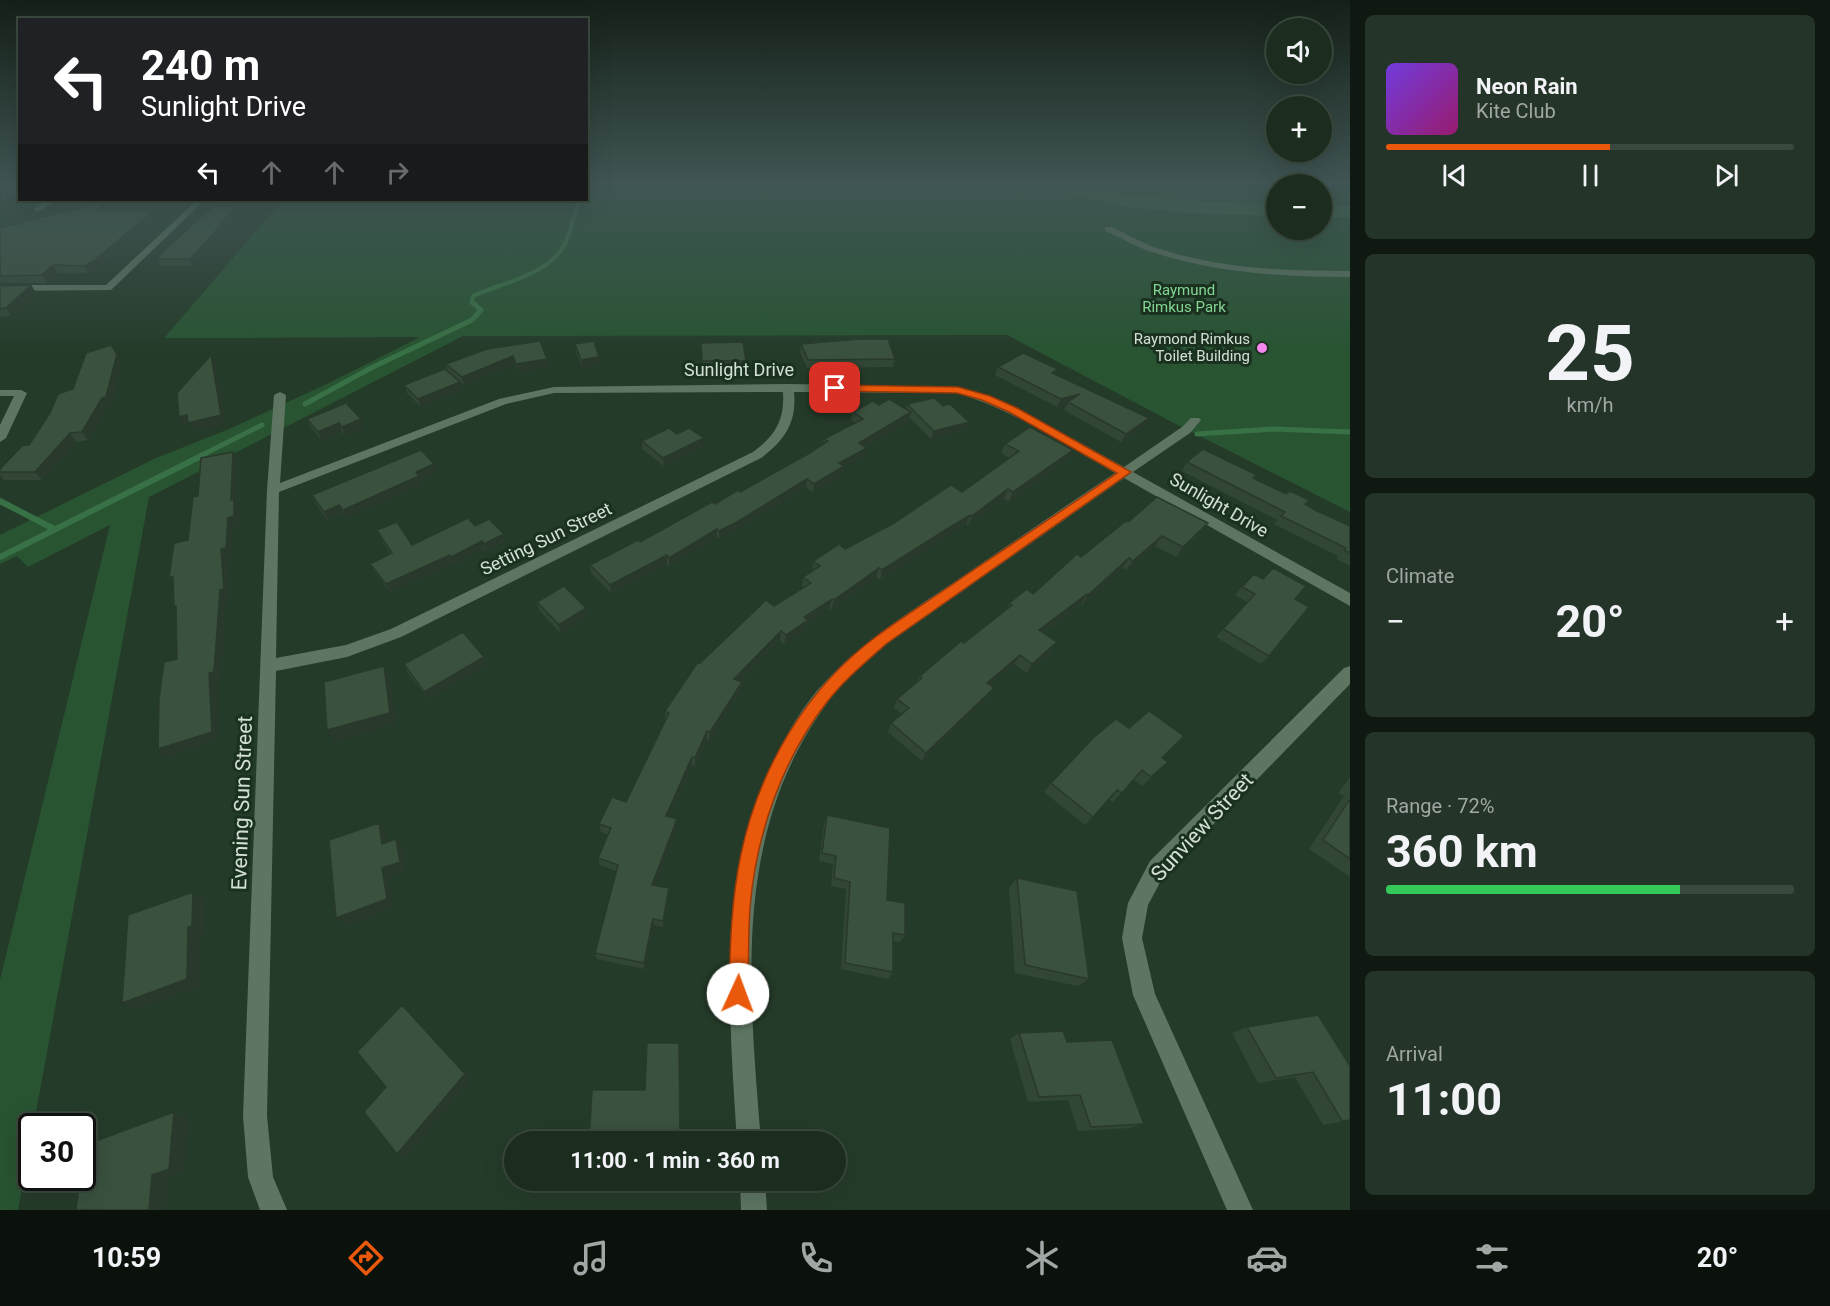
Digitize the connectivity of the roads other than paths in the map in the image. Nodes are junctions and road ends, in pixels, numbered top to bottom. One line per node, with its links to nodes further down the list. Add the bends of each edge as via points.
1 (159, 239): 4 (street, via 108,288)
2 (1133, 239): 3 (street, via 1195,260)
3 (1350, 274)
4 (0, 288)
5 (788, 387): 10 (street, Sunlight Drive, via 958,390 1013,410); 11 (street, Sunlight Drive, via 571,389 528,394); 13 (street, Setting Sun Street, via 787,425 778,438 757,454 396,633 347,651)
6 (0, 393): 9 (street, via 21,393)
7 (280, 395): 11 (street, Evening Sun Street)
8 (1191, 424): 10 (street)
9 (0, 438)
10 (1125, 472): 12 (street, Sunlight Drive); 15 (street, via 881,640 823,696 790,746 763,806 741,907 738,994)
11 (273, 490): 13 (street, Evening Sun Street)
12 (1350, 600)
13 (269, 666): 17 (street, Evening Sun Street, via 255,1116 260,1180)
14 (1350, 673): 19 (street, Sunview Street, via 1157,868 1138,903 1132,938 1144,994)
15 (748, 1131)
16 (753, 1191): 18 (street)
17 (274, 1210)
18 (754, 1210)
19 (1240, 1210)

